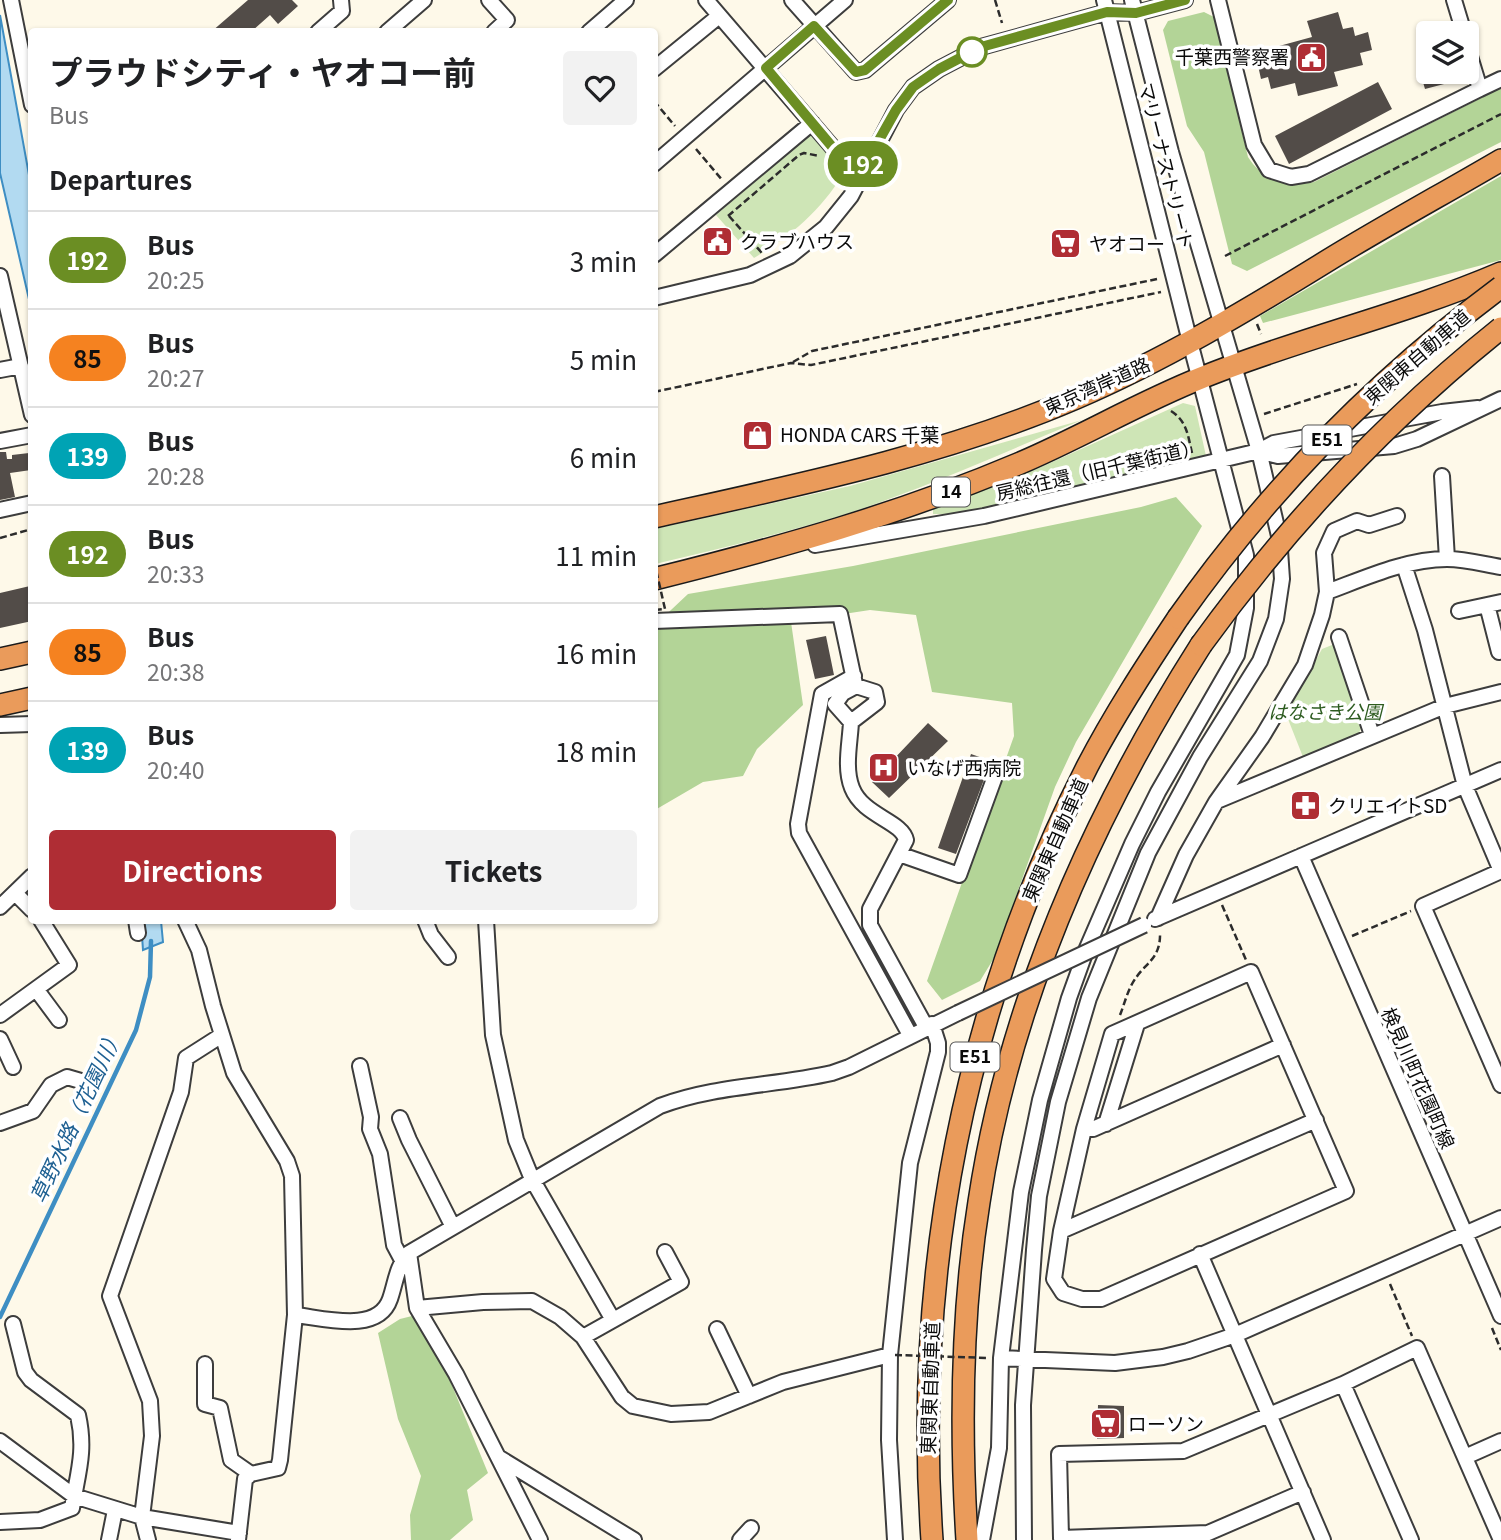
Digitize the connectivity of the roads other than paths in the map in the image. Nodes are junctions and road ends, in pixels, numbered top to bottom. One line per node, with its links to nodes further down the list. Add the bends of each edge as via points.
1 (11, 0): 27 (street)
2 (341, 0): 19 (street, via 342,11)
3 (424, 0): 20 (street)
4 (489, 0): 21 (street, via 507,20)
5 (626, 0): 22 (street)
6 (706, 0): 16 (street)
7 (792, 0): 18 (street)
8 (845, 0): 18 (street)
9 (948, 0): 18 (street, via 865,70 856,72)
10 (1122, 0): 14 (street)
11 (1185, 0): 15 (street)
12 (1218, 0): 28 (street, via 1254,145 1269,170 1291,177 1309,174)
13 (1454, 0): 17 (street)
14 (1105, 6): 15 (street); 32 (street, via 981,47 939,69 913,87); 40 (street, マリーナストリート)
15 (1134, 7): 38 (street, マリーナストリート)
16 (719, 16): 23 (street); 24 (street)
17 (1460, 21)
18 (814, 26): 24 (street)
19 (323, 28)
20 (392, 28)
21 (498, 28)
22 (594, 28)
23 (658, 66)
24 (766, 68): 29 (street); 31 (street)
25 (1501, 79): 28 (street)
26 (1478, 84): 28 (street)
27 (28, 85)
28 (1480, 89)
29 (812, 122): 32 (street, via 834,149); 33 (street)
30 (1501, 160): 38 (highway, 東京湾岸道路 / 14)
31 (658, 161)
32 (865, 165): 37 (street, via 851,196 826,227 790,256 740,278)
33 (658, 252)
34 (1501, 273): 42 (highway, 東京湾岸道路 / 14, via 1450,295)
35 (0, 276): 41 (street)
36 (1501, 287): 155 (highway, 東関東自動車道 / E51, bridge, via 1417,355 1305,462 1250,523 1178,618 1117,713 1060,822 1011,943 971,1069 947,1184 936,1262 928,1391)
37 (658, 297)
38 (1220, 325): 40 (highway, 東京湾岸道路 / 14); 42 (street, マリーナストリート)
39 (1501, 328): 156 (highway, 東関東自動車道 / E51, bridge, via 1376,438 1277,546 1201,645 1146,734 1093,837 1044,953 991,1135 971,1258 962,1396)
40 (1189, 342): 44 (street, マリーナストリート); 55 (highway, 東京湾岸道路 / 14, via 1078,397 955,443 844,475)
41 (21, 366): 43 (street); 45 (street)
42 (1234, 366): 44 (highway, 東京湾岸道路 / 14); 50 (street, マリーナストリート)
43 (0, 370)
44 (1200, 378): 51 (street, マリーナストリート); 57 (highway, 東京湾岸道路 / 14, via 960,488 836,531)
45 (28, 397)
46 (1501, 400): 47 (street)
47 (1478, 408): 50 (street, via 1274,443); 50 (street, via 1394,446 1278,456)
48 (28, 436): 49 (street)
49 (0, 441)
50 (1259, 452): 51 (street, 房総往還（旧千葉街道）); 132 (street, マリーナストリート, via 1279,536 1282,579 1276,619 1260,661 1200,757 1149,853 1089,998 1058,1102 1039,1196)
51 (1223, 460): 57 (street, 房総往還（旧千葉街道）, via 984,516); 131 (street, マリーナストリート, via 1246,555 1241,640 1132,844 1069,998 1040,1100 1021,1192)
52 (1442, 476): 58 (street)
53 (28, 504): 54 (street)
54 (0, 510)
55 (658, 516)
56 (1397, 516): 62 (street, via 1369,525 1356,521 1334,531 1324,552)
57 (734, 559): 61 (highway, 東京湾岸道路 / 14)
58 (1447, 559): 59 (street); 60 (street)
59 (1404, 565): 62 (street); 74 (street)
60 (1501, 567)
61 (658, 578)
62 (1327, 592): 82 (street, via 1314,641 1292,690)
63 (1494, 604): 64 (street); 67 (street)
64 (1460, 611)
65 (658, 621): 70 (street, via 840,614)
66 (1339, 637): 78 (street)
67 (1499, 652)
68 (28, 653): 69 (highway)
69 (0, 659)
70 (855, 681): 75 (street, via 835,704); 75 (street, via 876,692 877,702); 102 (street, via 822,694 799,833)
71 (1501, 692): 74 (street)
72 (28, 699): 73 (highway)
73 (0, 705)
74 (1446, 706): 78 (street); 81 (street)
75 (851, 722): 83 (street, via 848,770 852,790 872,814 904,832 906,840)
76 (28, 724): 77 (street)
77 (0, 725)
78 (1373, 735): 82 (street)
79 (998, 768): 83 (street, via 959,875)
80 (1501, 770): 81 (street)
81 (1465, 786): 84 (street); 85 (street)
82 (1216, 802): 94 (street)
83 (899, 854): 100 (street, via 869,917 870,925)
84 (1301, 856): 94 (street); 118 (street, 検見川町花園町線)
85 (1501, 871): 108 (street, via 1423,906)
86 (28, 880): 87 (street)
87 (15, 893): 88 (street); 89 (street)
88 (28, 905)
89 (0, 907)
90 (43, 924): 96 (street, via 69,965)
91 (186, 924): 101 (street, via 199,950)
92 (427, 924): 95 (street)
93 (486, 924): 114 (street, via 493,1035 516,1139)
94 (1154, 924): 100 (street, bridge)
95 (449, 957)
96 (36, 989): 97 (street); 98 (street)
97 (0, 1015)
98 (59, 1020)
99 (1137, 1024): 104 (street, via 1251,972); 112 (street); 113 (street, via 1112,1034)
100 (929, 1026): 102 (street); 130 (street, via 939,1043 938,1052 910,1163)
101 (222, 1035): 123 (street, via 234,1073 290,1167); 145 (street, via 186,1058 181,1091 110,1296 150,1401 152,1436)
102 (910, 1035): 114 (street, via 832,1073 722,1089 660,1106)
103 (0, 1039): 106 (street)
104 (1283, 1045): 110 (street); 112 (street)
105 (360, 1066): 121 (street, via 394,1245)
106 (13, 1067)
107 (91, 1084): 111 (street, via 67,1077 51,1086 33,1111)
108 (1501, 1085)
109 (400, 1118): 116 (street)
110 (1315, 1119): 117 (street); 120 (street, via 1346,1191)
111 (0, 1124)
112 (1106, 1124): 113 (street)
113 (1084, 1129): 117 (street)
114 (532, 1179): 116 (street); 125 (street)
115 (1501, 1218): 118 (street)
116 (453, 1227): 121 (street)
117 (1061, 1231): 120 (street, via 1054,1279 1063,1293 1082,1299 1101,1299)
118 (1465, 1234): 124 (street, 検見川町花園町線); 128 (street)
119 (665, 1252): 125 (street, via 681,1282)
120 (1200, 1254): 128 (street)
121 (405, 1257): 122 (street); 123 (street, via 384,1312 374,1319)
122 (417, 1308): 129 (street, via 532,1301); 139 (street)
123 (295, 1315): 141 (street, via 278,1468)
124 (1501, 1316)
125 (613, 1320): 129 (street)
126 (13, 1324): 143 (street, via 31,1380 78,1415 82,1460)
127 (717, 1329): 135 (street)
128 (1235, 1335): 132 (street, via 1153,1359); 136 (street)
129 (583, 1337): 135 (street, via 622,1397 633,1406 671,1414 709,1412)
130 (892, 1355): 135 (street, via 783,1382); 154 (street, via 889,1440)
131 (995, 1358): 132 (street); 157 (street, マリーナストリート, via 997,1466)
132 (1026, 1361): 158 (street, マリーナストリート)
133 (205, 1364): 141 (street, via 205,1404 220,1408 231,1460)
134 (1343, 1384): 136 (street); 140 (street, via 1417,1348); 160 (street)
135 (749, 1396)
136 (1269, 1414): 142 (street); 142 (street, via 1183,1451 1059,1454 1061,1538 1208,1533)
137 (0, 1441): 143 (street)
138 (1501, 1441): 140 (street)
139 (497, 1457): 151 (street); 152 (street)
140 (1465, 1457): 161 (street)
141 (251, 1474): 148 (street, via 245,1479)
142 (1303, 1492): 159 (street)
143 (74, 1496): 144 (street); 146 (street, via 72,1508 40,1520)
144 (115, 1510): 145 (street); 149 (street)
145 (142, 1517): 148 (street); 150 (street)
146 (0, 1522)
147 (751, 1528): 153 (street)
148 (239, 1536)
149 (109, 1540)
150 (148, 1540)
151 (540, 1540)
152 (634, 1540)
153 (740, 1540)
154 (895, 1540)
155 (932, 1540)
156 (967, 1540)
157 (982, 1540)
158 (1024, 1540)
159 (1323, 1540)
160 (1411, 1540)
161 (1501, 1540)

